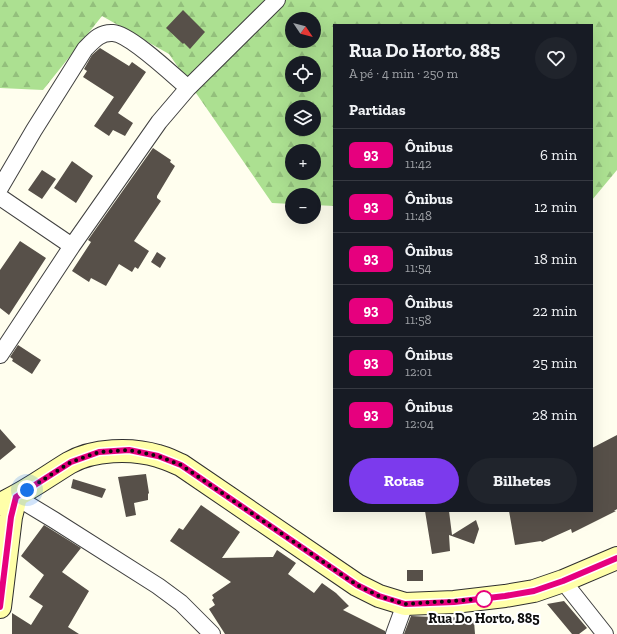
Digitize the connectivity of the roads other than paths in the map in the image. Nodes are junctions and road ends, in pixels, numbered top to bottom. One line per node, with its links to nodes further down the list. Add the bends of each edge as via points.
1 (277, 0): 2 (street)
2 (188, 88): 3 (street, via 133,42 113,33 103,34 85,49); 5 (street, via 159,122)
3 (0, 188)
4 (0, 197): 5 (street)
5 (72, 246): 6 (street)
6 (0, 355)
7 (5, 498): 10 (street, via 71,462 99,452 129,450 158,456 181,465 357,585 379,596); 11 (street, via 11,517); 12 (street, via 54,520 158,586 181,603)
8 (617, 558): 9 (street)
9 (563, 581): 10 (street, via 534,591 505,596); 15 (street)
10 (405, 604): 14 (street)
11 (0, 607)
12 (198, 628): 13 (street)
13 (212, 634)
14 (394, 634)
15 (605, 634)

